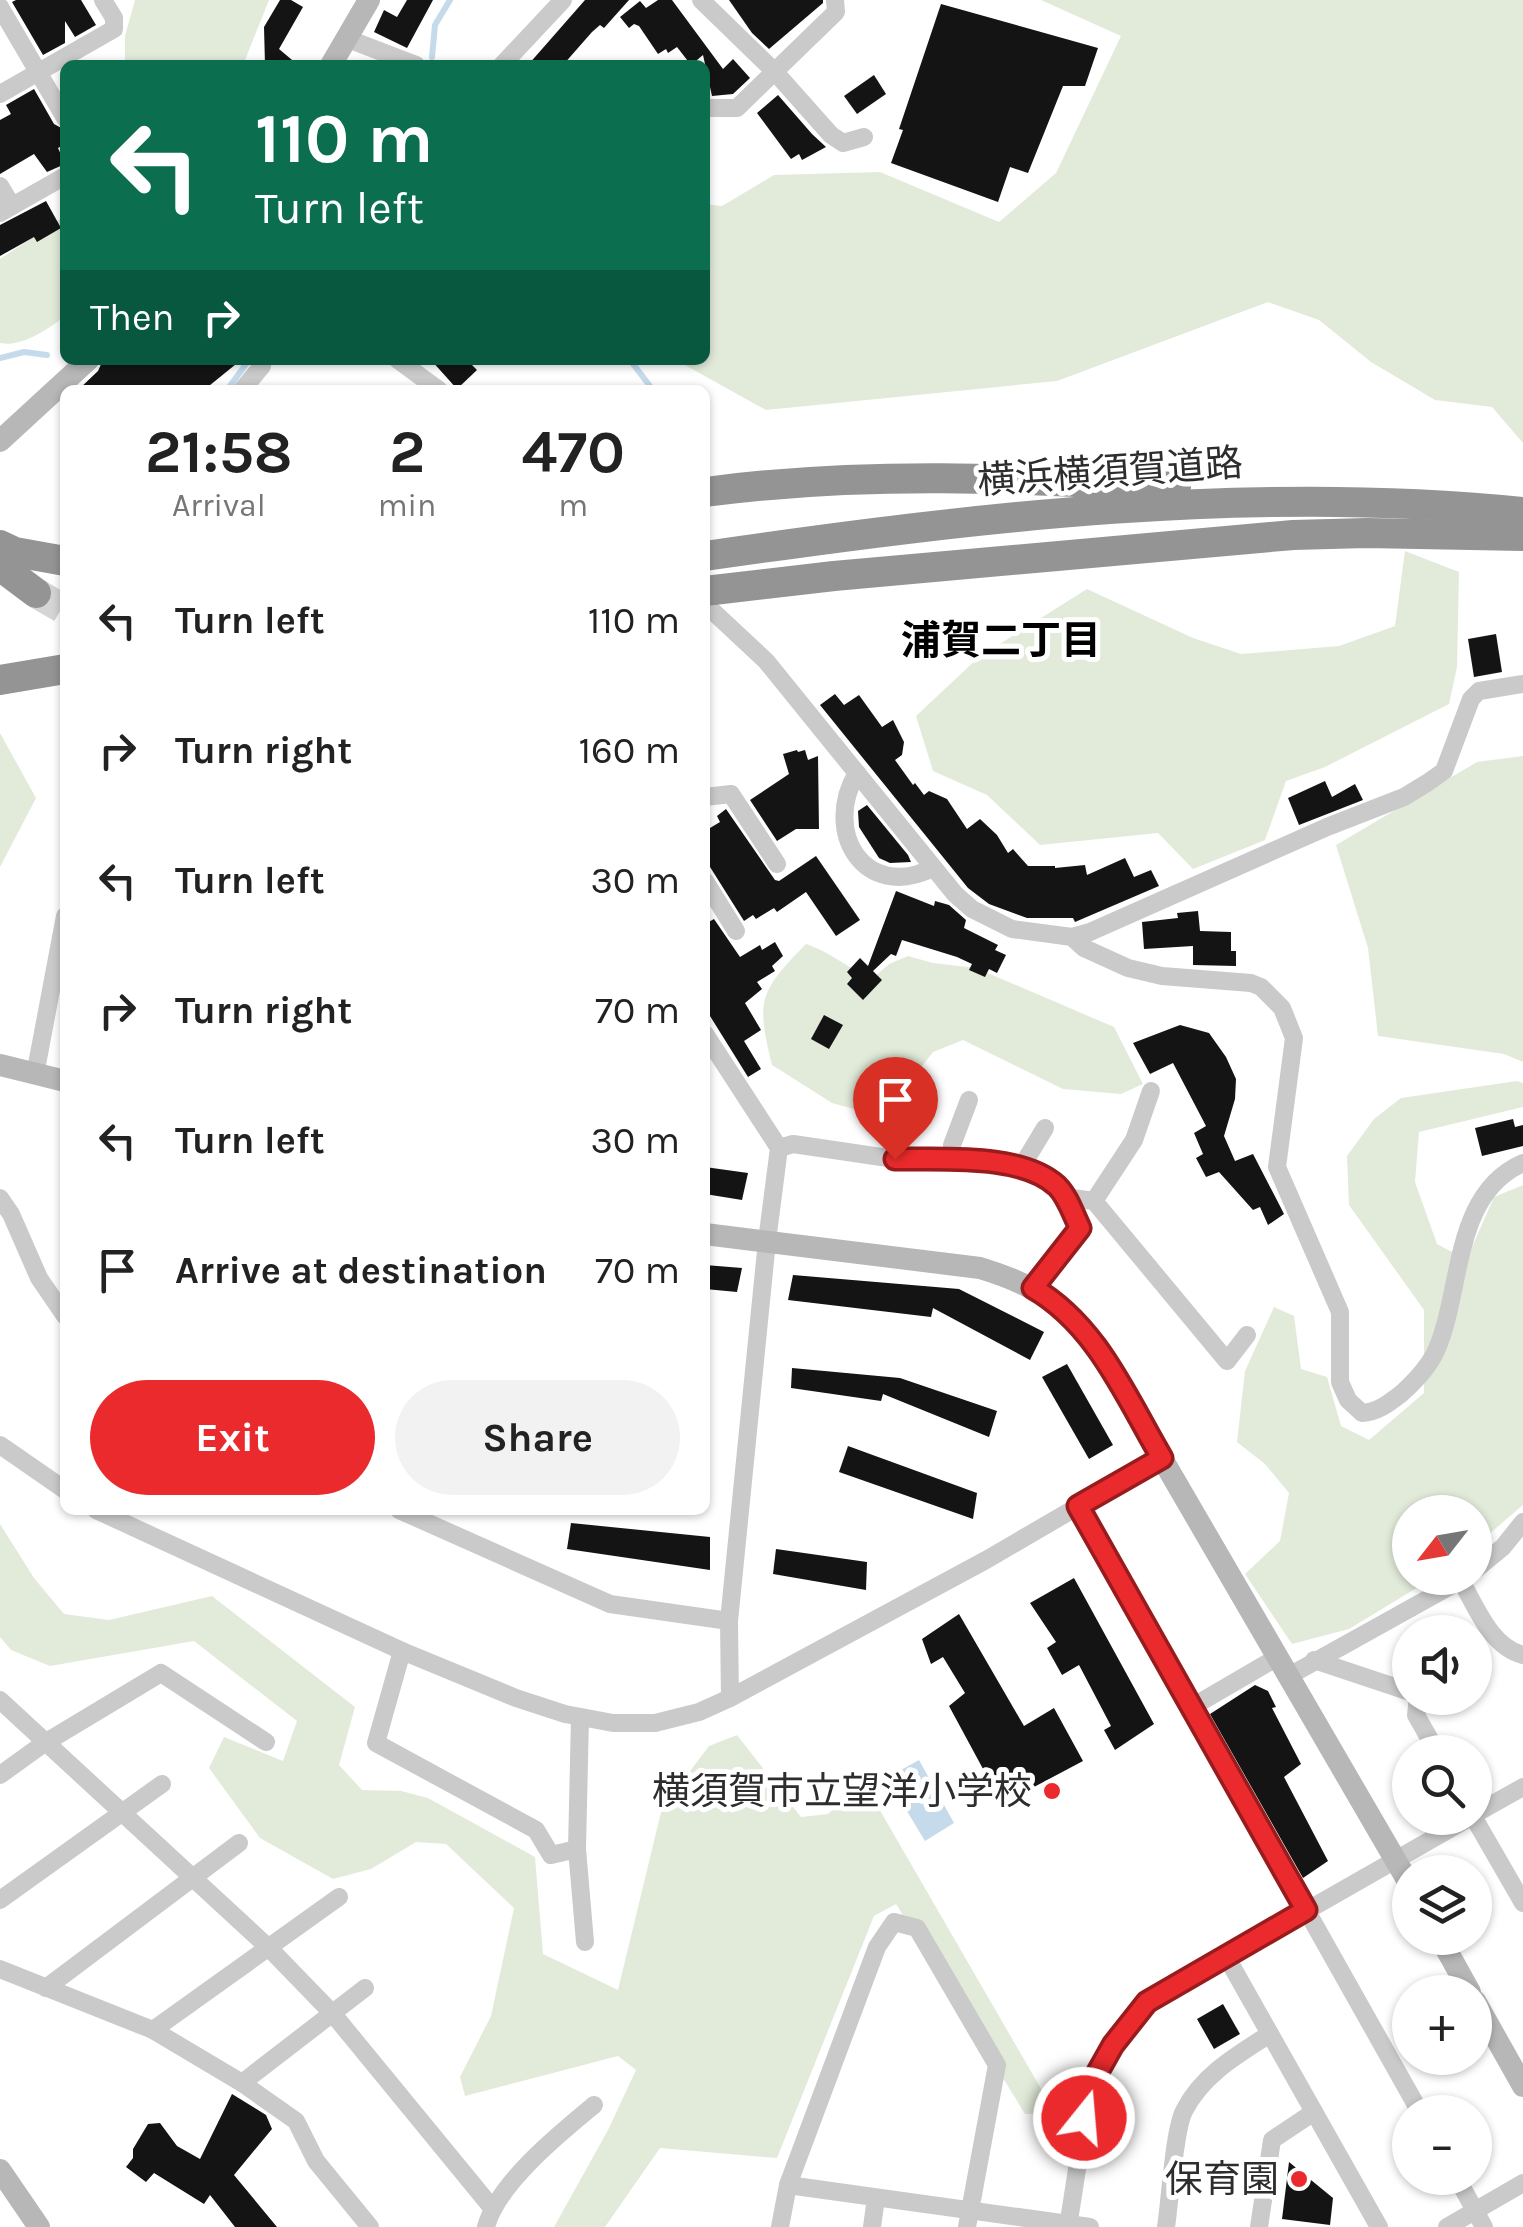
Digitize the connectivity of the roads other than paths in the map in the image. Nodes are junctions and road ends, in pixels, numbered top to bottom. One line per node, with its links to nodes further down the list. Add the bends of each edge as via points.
1 (103, 0): 8 (street, via 114,29)
2 (369, 0): 7 (street)
3 (563, 0): 12 (street)
4 (701, 0): 13 (street)
5 (835, 0): 13 (street, via 836,12)
6 (0, 7): 14 (street)
7 (348, 39): 10 (street); 11 (street)
8 (60, 60)
9 (60, 60): 14 (street)
10 (334, 60)
11 (403, 60)
12 (507, 60)
13 (776, 72): 16 (street, via 738,108); 18 (street, via 831,135 844,144)
14 (38, 73): 15 (street); 17 (street)
15 (0, 94)
16 (710, 108)
17 (60, 110)
18 (864, 136)
19 (60, 179): 21 (street)
20 (0, 186): 21 (street)
21 (6, 209)
22 (83, 365): 25 (street)
23 (262, 365): 26 (street)
24 (405, 365): 27 (street)
25 (61, 385)
26 (246, 385)
27 (433, 385)
28 (60, 386): 29 (street)
29 (0, 441)
30 (710, 492): 31 (highway, via 852,478 984,476 1354,488)
31 (1523, 502)
32 (1523, 512): 37 (highway, 横浜横須賀道路, via 1306,500 1176,504 988,520)
33 (1523, 532): 38 (highway, 横浜横須賀道路, via 1345,518 1192,521); 39 (highway, via 1293,535 743,586)
34 (0, 545): 35 (highway)
35 (60, 559)
36 (0, 566): 40 (highway)
37 (710, 567)
38 (710, 567)
39 (710, 568)
40 (36, 593)
41 (710, 609): 47 (street, via 766,662)
42 (60, 658): 43 (highway)
43 (0, 668)
44 (60, 669): 45 (highway)
45 (0, 680)
46 (1523, 684): 53 (street, via 1471,698 1444,771 1404,797)
47 (857, 773): 50 (street); 50 (street, via 843,808 857,858 894,877)
48 (710, 796): 49 (street, via 731,794)
49 (777, 864)
50 (933, 868): 53 (street, via 955,894 1012,930)
51 (710, 889): 52 (street)
52 (736, 931)
53 (1072, 937): 64 (street, via 1128,968 1251,983 1282,1008 1294,1038 1277,1168 1340,1312 1340,1382 1362,1414 1392,1401 1424,1370 1436,1351 1483,1195)
54 (60, 942): 57 (street)
55 (710, 1042): 62 (street)
56 (0, 1066): 57 (street)
57 (35, 1075): 58 (street)
58 (60, 1079)
59 (1151, 1091): 68 (street, via 1134,1140)
60 (969, 1100): 63 (street)
61 (1045, 1128): 65 (street)
62 (779, 1148): 63 (street); 70 (street)
63 (952, 1160): 65 (street)
64 (1523, 1163)
65 (1022, 1166): 66 (street)
66 (1065, 1197): 68 (street); 71 (street, via 1080,1228)
67 (0, 1198): 72 (street)
68 (1094, 1200): 73 (street, via 1227,1361)
69 (710, 1235): 70 (street)
70 (767, 1241): 71 (street, via 980,1268); 84 (street)
71 (1033, 1288): 75 (street, via 1077,1321 1096,1346)
72 (60, 1309)
73 (1247, 1336)
74 (0, 1445): 76 (street)
75 (1162, 1458): 77 (street); 88 (street)
76 (60, 1487)
77 (1078, 1506): 90 (street); 92 (street)
78 (107, 1515): 85 (street)
79 (410, 1515): 84 (street, via 610,1604)
80 (1523, 1522): 81 (street)
81 (1492, 1556)
82 (1432, 1595): 87 (street)
83 (1475, 1595): 86 (street, via 1495,1640)
84 (728, 1622): 90 (street)
85 (402, 1651): 93 (street); 104 (street, via 376,1743 536,1830 550,1855)
86 (1523, 1655)
87 (1314, 1660): 88 (street); 89 (street)
88 (1282, 1667): 92 (street); 105 (street)
89 (1392, 1686)
90 (730, 1698): 93 (street, via 655,1722)
91 (0, 1700): 95 (street)
92 (1192, 1706): 112 (street)
93 (580, 1718): 104 (street)
94 (266, 1742): 95 (street, via 162,1673)
95 (44, 1744): 96 (street); 100 (street)
96 (0, 1775)
97 (162, 1784): 100 (street)
98 (1523, 1787): 99 (street)
99 (1492, 1805)
100 (119, 1813): 108 (street); 110 (street)
101 (1439, 1835): 106 (street)
102 (1484, 1835): 111 (street)
103 (239, 1842): 108 (street)
104 (577, 1849): 113 (street)
105 (1394, 1855)
106 (1403, 1855)
107 (1392, 1861): 112 (street)
108 (191, 1880): 114 (street); 117 (street)
109 (339, 1898): 114 (street)
110 (0, 1900)
111 (1523, 1903)
112 (1306, 1910): 115 (street); 125 (street)
113 (585, 1942)
114 (269, 1948): 119 (street); 120 (street)
115 (1226, 1956): 122 (street); 136 (street, via 1147,2002 1113,2045 1090,2086)
116 (0, 1969): 117 (street)
117 (46, 1988): 120 (street)
118 (365, 1988): 119 (street)
119 (333, 2014): 123 (street); 133 (street)
120 (153, 2030): 123 (street)
121 (1492, 2031): 124 (street)
122 (1270, 2034): 127 (street); 142 (street, via 1203,2083 1182,2114)
123 (242, 2084): 138 (street, via 296,2122 316,2161)
124 (1523, 2086)
125 (1410, 2095)
126 (594, 2105): 133 (street, via 542,2148)
127 (1314, 2112): 143 (street, via 1272,2140); 144 (street)
128 (0, 2170): 137 (street)
129 (1523, 2183): 135 (street)
130 (788, 2185): 132 (street); 134 (street, via 877,1947 894,1922 918,1928 996,2065); 139 (street)
131 (1466, 2195): 135 (street)
132 (876, 2198): 134 (street); 140 (street)
133 (489, 2218)
134 (968, 2219): 136 (street)
135 (1480, 2219): 145 (street)
136 (1068, 2226): 141 (street)
137 (40, 2227)
138 (370, 2227)
139 (780, 2227)
140 (872, 2227)
141 (1090, 2227)
142 (1166, 2227)
143 (1259, 2227)
144 (1379, 2227)
145 (1447, 2227)

